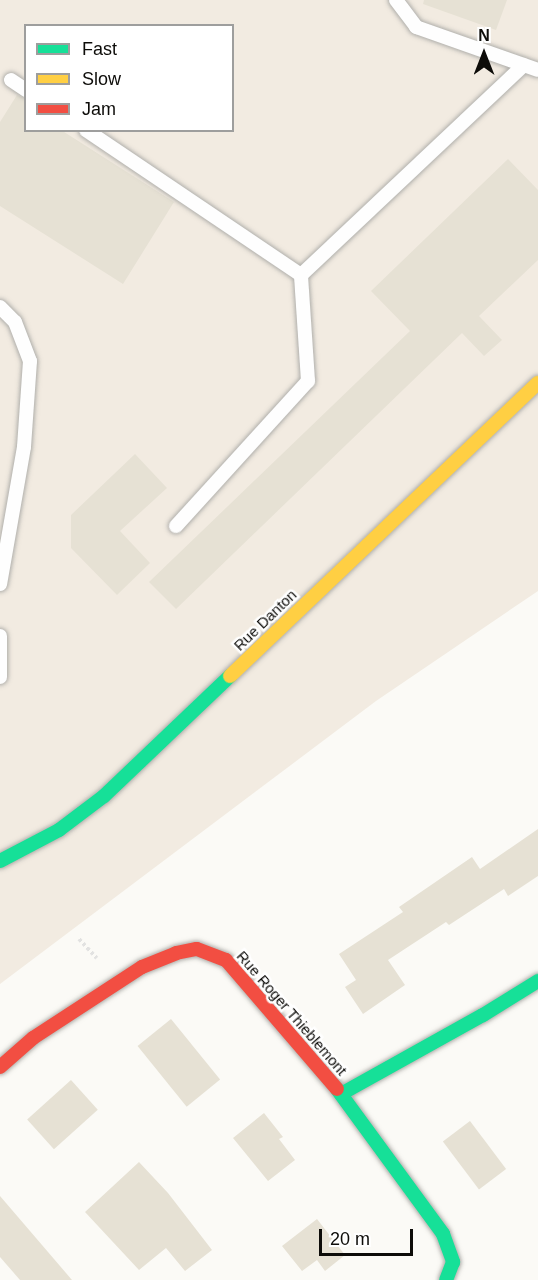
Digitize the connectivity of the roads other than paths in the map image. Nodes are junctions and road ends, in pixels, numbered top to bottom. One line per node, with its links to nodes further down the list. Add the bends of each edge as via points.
1 (396, 0): 2 (lane, via 416,27)
2 (524, 65): 3 (lane); 7 (lane)
3 (538, 70)
4 (11, 80): 5 (lane)
5 (24, 89)
6 (89, 132): 7 (lane)
7 (301, 275): 10 (lane, via 308,381)
8 (0, 307): 11 (lane, via 15,322 30,361 24,447)
9 (538, 383): 14 (street, Rue Danton, via 104,796 59,830)
10 (176, 526)
11 (0, 584)
12 (0, 636): 13 (lane)
13 (0, 677)
14 (0, 861)
15 (538, 981): 17 (street, Rue Roger Thieblemont)
16 (0, 1067): 17 (street, Rue Roger Thieblemont, via 33,1038 142,967 197,949 226,960)
17 (341, 1094): 18 (street, Rue Roger Thieblemont, via 443,1233 453,1262)
18 (446, 1280)

